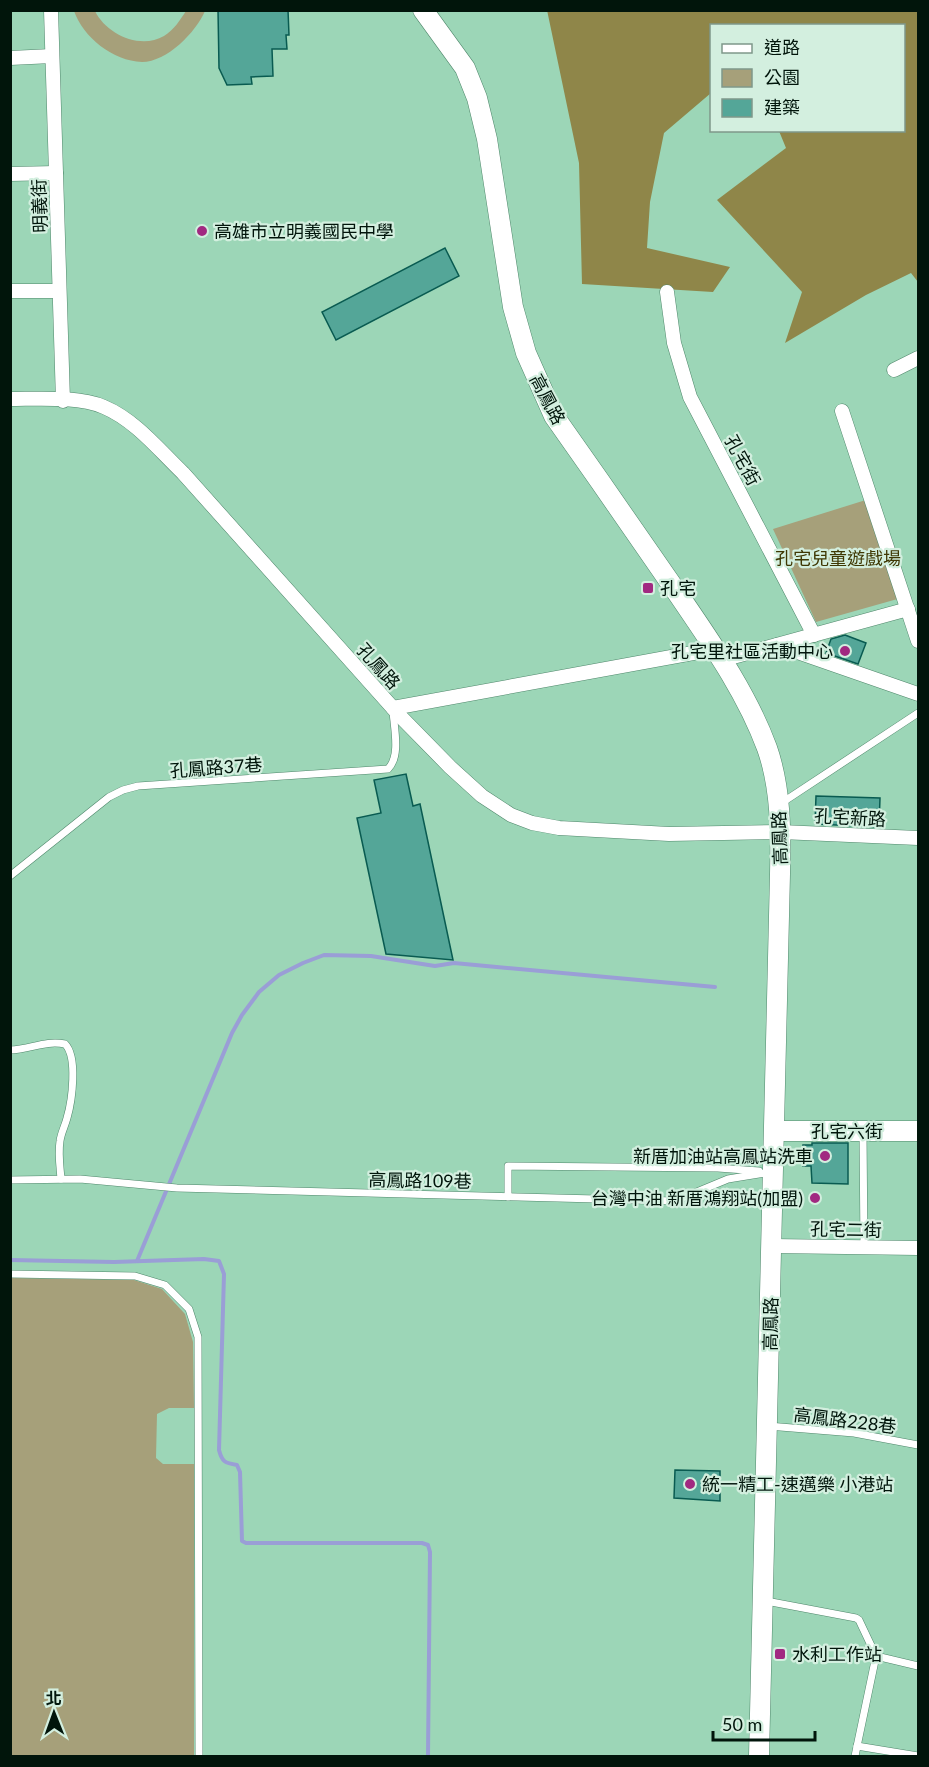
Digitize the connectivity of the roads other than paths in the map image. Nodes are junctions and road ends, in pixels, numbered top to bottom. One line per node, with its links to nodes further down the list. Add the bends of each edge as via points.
1 (51, 10): 3 (street, 明義街)
2 (423, 10): 19 (street, 高鳳路, via 465,68 477,98 488,139 513,307 538,385 554,416)
3 (52, 56): 4 (street); 5 (street, 明義街)
4 (10, 58)
5 (56, 173): 6 (street); 8 (street, 明義街)
6 (10, 174)
7 (10, 291): 8 (street)
8 (59, 291): 13 (street, 明義街)
9 (667, 292): 16 (street, 孔宅街, via 674,343 690,397)
10 (918, 358): 11 (street)
11 (894, 370)
12 (10, 399): 13 (street, 孔鳳路)
13 (63, 400): 21 (street, 孔鳳路, via 103,407 150,440)
14 (843, 411): 15 (street)
15 (908, 609): 16 (street); 17 (street)
16 (814, 635): 18 (street)
17 (918, 641)
18 (777, 645): 19 (street); 20 (street)
19 (719, 655): 21 (street); 23 (street, 高鳳路, via 767,749)
20 (918, 694)
21 (393, 708): 24 (street, 孔鳳路, via 482,795 511,815 532,823 669,834); 26 (lane, 孔鳳路37巷, via 395,757 388,769 123,790)
22 (918, 713): 23 (lane)
23 (778, 806): 24 (street, 高鳳路)
24 (781, 832): 25 (street, 孔宅新路); 28 (street, 高鳳路)
25 (918, 838)
26 (10, 876)
27 (10, 1050): 32 (lane, via 44,1043 69,1047 73,1089 60,1140)
28 (775, 1131): 29 (street, 孔宅六街); 31 (street, 高鳳路)
29 (863, 1131): 30 (street, 孔宅六街); 36 (lane)
30 (918, 1131)
31 (774, 1172): 34 (lane, 高鳳路109巷, via 728,1179 675,1200); 34 (lane, via 508,1166); 35 (street, 高鳳路)
32 (61, 1179): 33 (lane); 34 (lane, 高鳳路109巷, via 177,1188)
33 (10, 1180)
34 (508, 1197)
35 (772, 1245): 36 (street, 孔宅二街); 39 (street, 高鳳路)
36 (864, 1248): 37 (street, 孔宅二街)
37 (918, 1248)
38 (10, 1274): 45 (lane, via 135,1276 165,1285 189,1309 198,1337)
39 (768, 1426): 40 (lane, 高鳳路228巷, via 854,1433); 41 (street, 高鳳路)
40 (918, 1445)
41 (763, 1600): 42 (lane, via 856,1618); 46 (street, 高鳳路)
42 (876, 1656): 43 (lane); 44 (lane)
43 (918, 1666)
44 (857, 1746): 47 (lane); 48 (lane)
45 (199, 1756)
46 (759, 1756)
47 (855, 1756)
48 (918, 1756)

